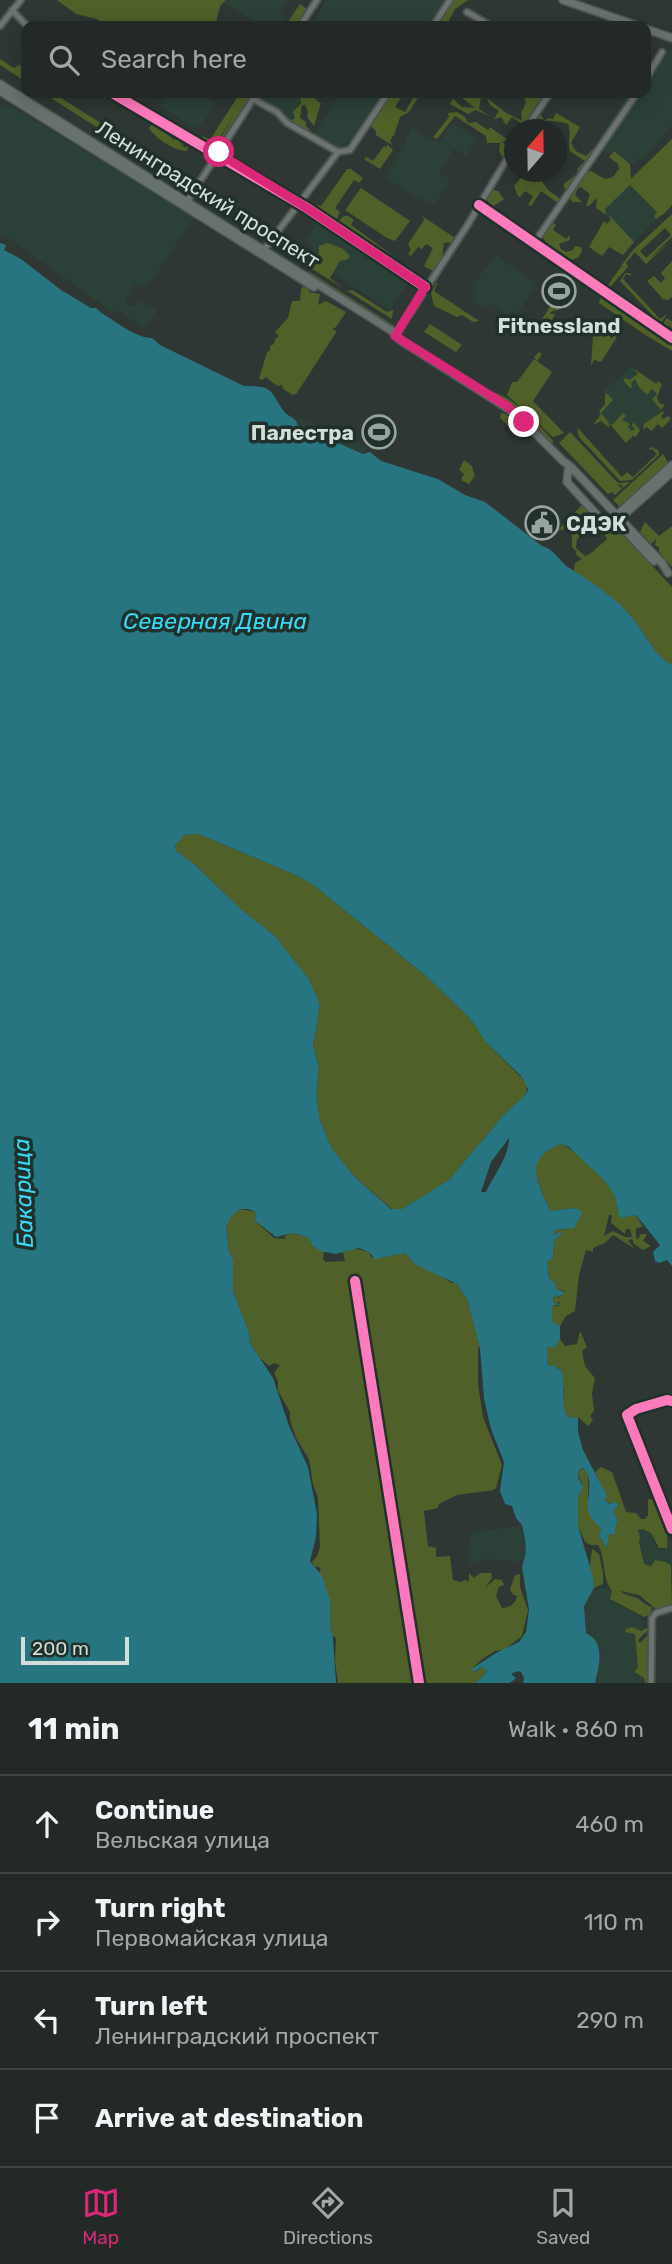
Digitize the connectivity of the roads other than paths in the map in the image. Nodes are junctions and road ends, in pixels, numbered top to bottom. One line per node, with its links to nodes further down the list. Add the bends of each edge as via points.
1 (21, 0): 5 (street)
2 (317, 0): 8 (street)
3 (450, 0): 9 (street)
4 (563, 0): 11 (main road)
5 (12, 10): 7 (street); 12 (street)
6 (467, 12): 10 (street)
7 (22, 21)
8 (303, 21)
9 (436, 21)
10 (482, 21)
11 (624, 21)
12 (0, 26)
13 (651, 31): 14 (main road)
14 (672, 38)
15 (662, 52): 16 (street)
16 (651, 71)
17 (0, 84): 19 (main road, Ленинградский проспект)
18 (0, 91): 31 (main road, Ленинградский проспект)
19 (21, 97)
20 (22, 98): 31 (main road, Ленинградский проспект)
21 (121, 98): 29 (street)
22 (254, 98): 29 (street)
23 (258, 98): 28 (street, via 287,123)
24 (385, 98): 28 (street, via 350,150)
25 (547, 98): 27 (street)
26 (634, 98): 34 (street)
27 (532, 119)
28 (338, 152): 32 (street)
29 (218, 153): 31 (street); 32 (street)
30 (504, 164): 33 (street)
31 (186, 203): 35 (main road, Ленинградский проспект)
32 (298, 203): 35 (street); 36 (street)
33 (479, 205): 34 (street); 36 (street)
34 (535, 242): 38 (street)
35 (262, 251): 37 (main road, Ленинградский проспект)
36 (425, 287): 37 (street)
37 (395, 336): 39 (main road, Ленинградский проспект, via 507,406)
38 (672, 338)
39 (563, 461): 41 (main road, Ленинградский проспект); 43 (main road, Ленинградский проспект)
40 (672, 465): 43 (main road)
41 (568, 471): 43 (main road, Ленинградский проспект); 43 (main road, via 567,482 606,525 612,527)
42 (672, 472): 43 (main road)
43 (618, 519): 44 (main road, Ленинградский проспект)
44 (670, 575)
45 (355, 1282): 49 (street)
46 (672, 1401): 47 (street, via 627,1415)
47 (672, 1529)
48 (672, 1608): 50 (street, via 652,1618)
49 (419, 1683)
50 (651, 1683)

